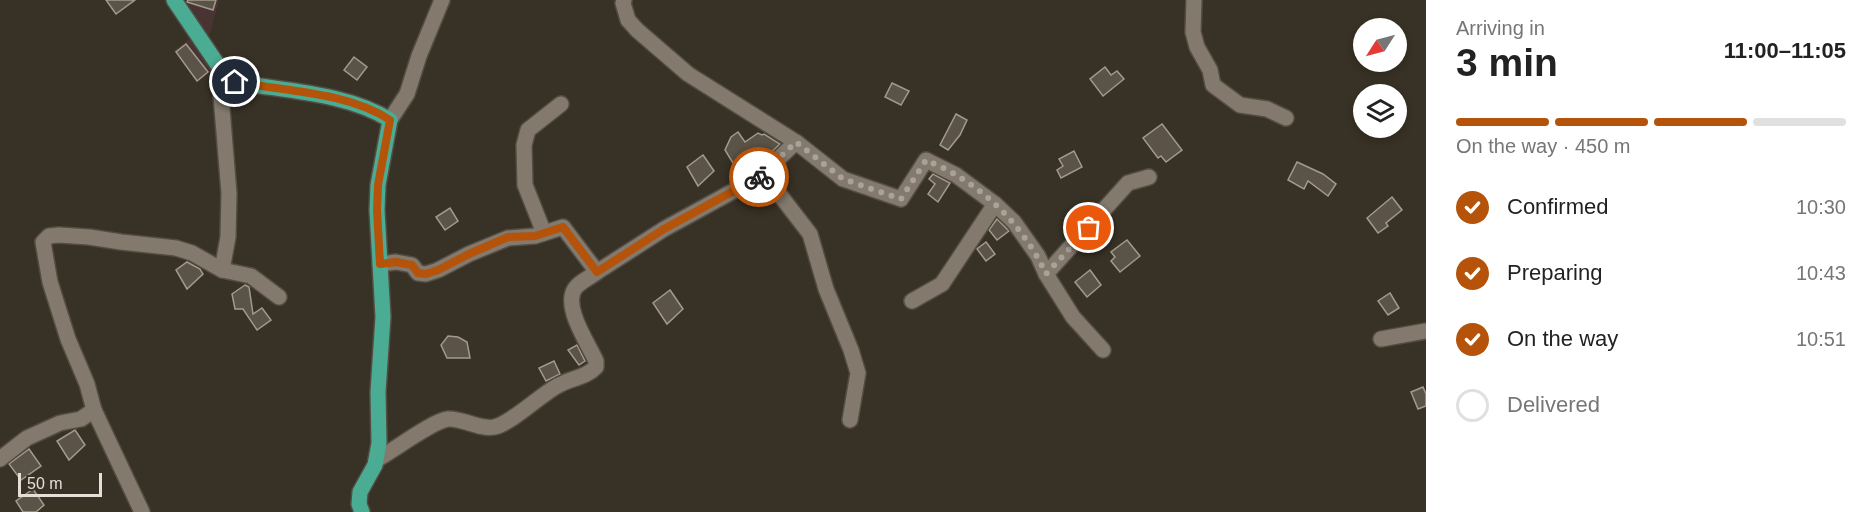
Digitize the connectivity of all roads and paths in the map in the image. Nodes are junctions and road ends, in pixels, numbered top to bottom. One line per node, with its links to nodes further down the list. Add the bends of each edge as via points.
1 (174, 0): 5 (main road, via 224,74)
2 (442, 0): 8 (street, via 407,94)
3 (624, 0): 9 (street, via 628,20 688,74)
4 (1194, 0): 7 (street, via 1193,32 1213,85 1240,105 1267,109)
5 (235, 82): 8 (main road, via 338,99); 15 (street, via 221,96 229,193)
6 (561, 104): 13 (street, via 528,130 524,145 525,185)
7 (1286, 118)
8 (390, 120): 14 (main road, via 378,185)
9 (796, 142): 10 (street); 12 (street, via 843,179 890,196 901,199 926,160 956,175)
10 (764, 173): 16 (street); 24 (street, via 810,234 826,289 851,350 858,373)
11 (1149, 177): 17 (street, via 1128,183)
12 (995, 204): 17 (street, via 1014,222); 19 (street, via 942,284)
13 (544, 233): 14 (street, via 508,237 426,274 418,273 412,265); 16 (street, via 563,227)
14 (380, 264): 26 (main road, via 383,316)
15 (222, 270): 18 (street, via 251,276); 23 (street, via 176,248 49,236 44,242 50,282)
16 (597, 272): 26 (street, via 577,286 571,301 596,361 591,373 553,388 492,428 447,419)
17 (1046, 274): 22 (street, via 1073,317)
18 (279, 297)
19 (912, 301)
20 (1426, 331): 21 (street)
21 (1381, 339)
22 (1103, 350)
23 (94, 410): 25 (street, via 81,419 60,423 27,438); 27 (street)
24 (850, 420)
25 (0, 459)
26 (376, 459): 28 (main road, via 360,492)
27 (142, 512)
28 (362, 512)

